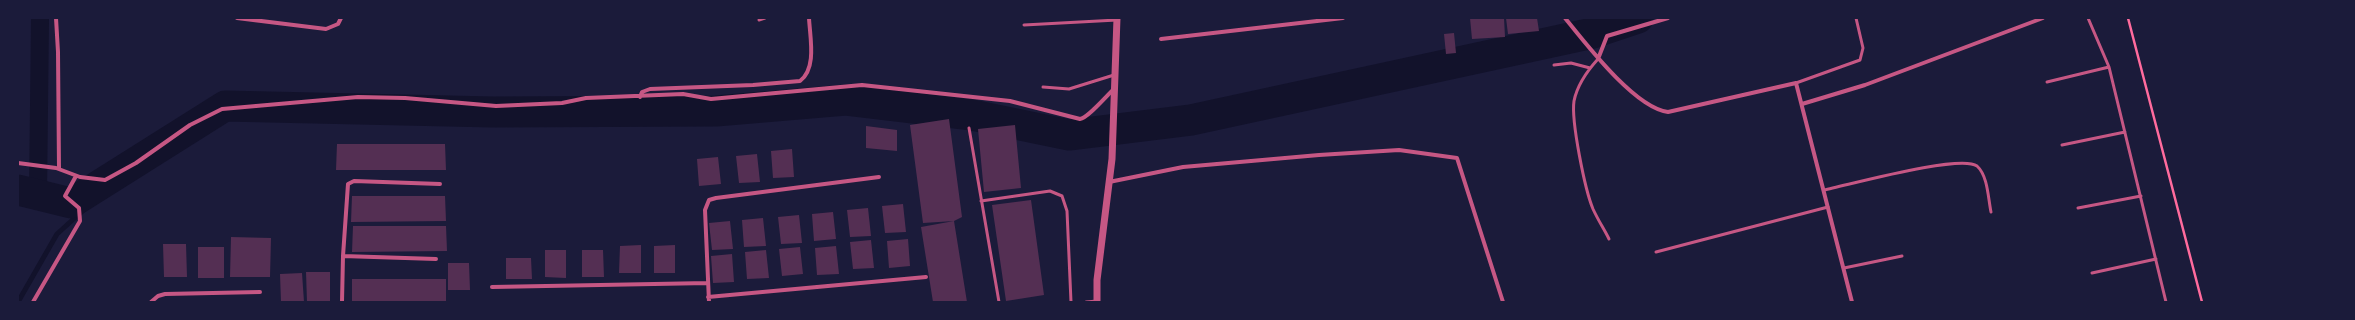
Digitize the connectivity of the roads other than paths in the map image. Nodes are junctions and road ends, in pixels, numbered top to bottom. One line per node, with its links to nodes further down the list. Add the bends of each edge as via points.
1 (56, 18): 33 (street)
2 (237, 18): 3 (street, via 326,29 338,24)
3 (341, 18)
4 (765, 18): 14 (lane)
5 (809, 18): 27 (street, via 810,68 800,81 650,89 642,92)
6 (1292, 18): 15 (street)
7 (1343, 18): 15 (street)
8 (1565, 18): 18 (street)
9 (1668, 18): 18 (street, via 1607,36)
10 (1856, 18): 24 (lane, via 1863,48 1860,60)
11 (2043, 18): 28 (street, via 1865,85)
12 (2088, 18): 20 (lane)
13 (1117, 19): 16 (lane); 22 (street)
14 (759, 20)
15 (1293, 24): 17 (street)
16 (1024, 25)
17 (1161, 39)
18 (1598, 59): 21 (lane); 24 (street, via 1645,104 1657,111 1668,112)
19 (1554, 64): 21 (lane, via 1571,63)
20 (2109, 67): 23 (lane); 30 (lane)
21 (1590, 68): 44 (lane, via 1574,101 1574,116 1585,181 1593,208)
22 (1116, 74): 25 (lane, via 1069,89); 26 (street)
23 (2047, 82)
24 (1796, 83): 28 (street)
25 (1043, 87)
26 (1116, 88): 27 (street, via 1102,99 1088,116 1080,119 1010,101 862,86 706,100 683,94); 36 (street)
27 (640, 97): 34 (street, via 589,98 562,103 496,106 358,96 227,109 211,113 190,125 112,178 98,181)
28 (1802, 104): 38 (street)
29 (969, 128): 40 (lane)
30 (2125, 132): 31 (lane); 39 (lane)
31 (2062, 145)
32 (18, 163): 33 (street)
33 (57, 168): 34 (street)
34 (76, 176): 58 (street, via 65,196 76,203 80,221)
35 (879, 177): 53 (street, via 709,200 705,210)
36 (1109, 182): 57 (street, via 1097,280); 64 (street, via 1183,167 1319,155 1399,150 1457,158)
37 (440, 184): 46 (street, via 354,181 348,184)
38 (1824, 190): 41 (street); 43 (lane, via 1935,165 1964,162 1981,170)
39 (2141, 196): 42 (lane); 49 (lane)
40 (982, 201): 61 (lane); 62 (lane, via 1050,191 1062,196 1067,211)
41 (1828, 207): 45 (lane); 50 (street)
42 (2078, 208)
43 (1991, 212)
44 (1609, 239)
45 (1656, 252)
46 (343, 256): 48 (street); 60 (street)
47 (1902, 256): 50 (lane)
48 (436, 259)
49 (2156, 259): 51 (lane); 66 (lane)
50 (1844, 268): 65 (street)
51 (2092, 273)
52 (926, 277): 56 (street)
53 (708, 283): 54 (street); 56 (street)
54 (492, 287)
55 (260, 292): 59 (street, via 165,294)
56 (708, 300)
57 (1097, 301): 63 (lane)
58 (33, 302)
59 (151, 302)
60 (342, 302)
61 (999, 302)
62 (1072, 302)
63 (1086, 302)
64 (1503, 302)
65 (1852, 302)
66 (2166, 302)

